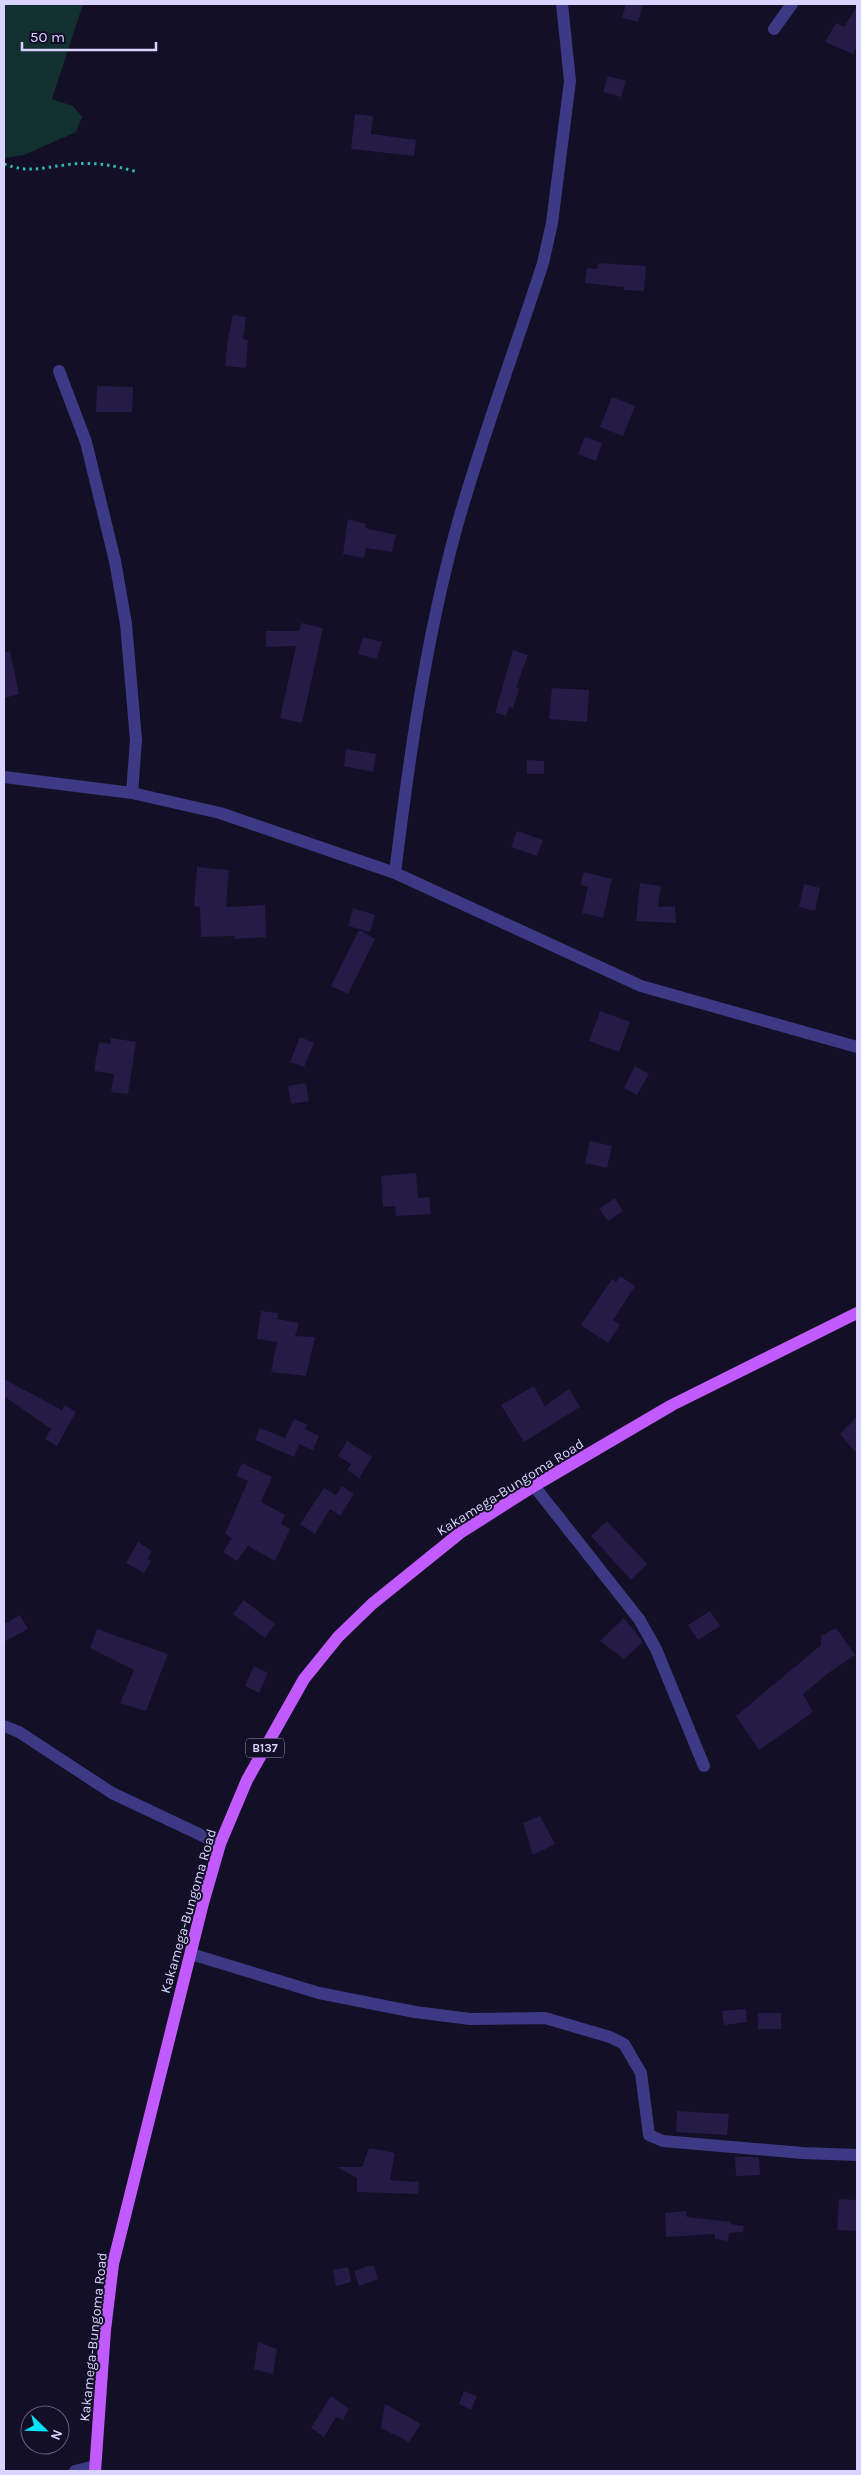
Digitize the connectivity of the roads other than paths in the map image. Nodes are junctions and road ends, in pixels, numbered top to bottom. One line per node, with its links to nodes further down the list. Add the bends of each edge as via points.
1 (562, 4): 7 (street, via 570,81 552,222 543,263 456,533 429,643)
2 (792, 4): 3 (street)
3 (774, 29)
4 (59, 371): 6 (street, via 86,442 115,561 126,624 136,740)
5 (4, 777): 6 (street)
6 (132, 793): 7 (street, via 220,813)
7 (395, 873): 8 (street, via 640,986)
8 (857, 1047)
9 (857, 1313): 10 (main road, Kakamega-Bungoma Road / B137, via 672,1405)
10 (534, 1486): 12 (street, via 639,1619 656,1649); 13 (main road, Kakamega-Bungoma Road / B137, via 453,1539 404,1576 338,1637 304,1679 247,1780)
11 (4, 1726): 13 (street, via 19,1732 112,1793)
12 (704, 1766)
13 (220, 1844): 14 (main road, Kakamega-Bungoma Road / B137)
14 (191, 1954): 15 (street, via 319,1993 470,2019 545,2018 610,2037 624,2044 633,2056 641,2073 649,2135 663,2141 803,2153); 16 (main road, Kakamega-Bungoma Road / B137, via 113,2264)
15 (857, 2154)
16 (95, 2469): 17 (street)
17 (75, 2471)

